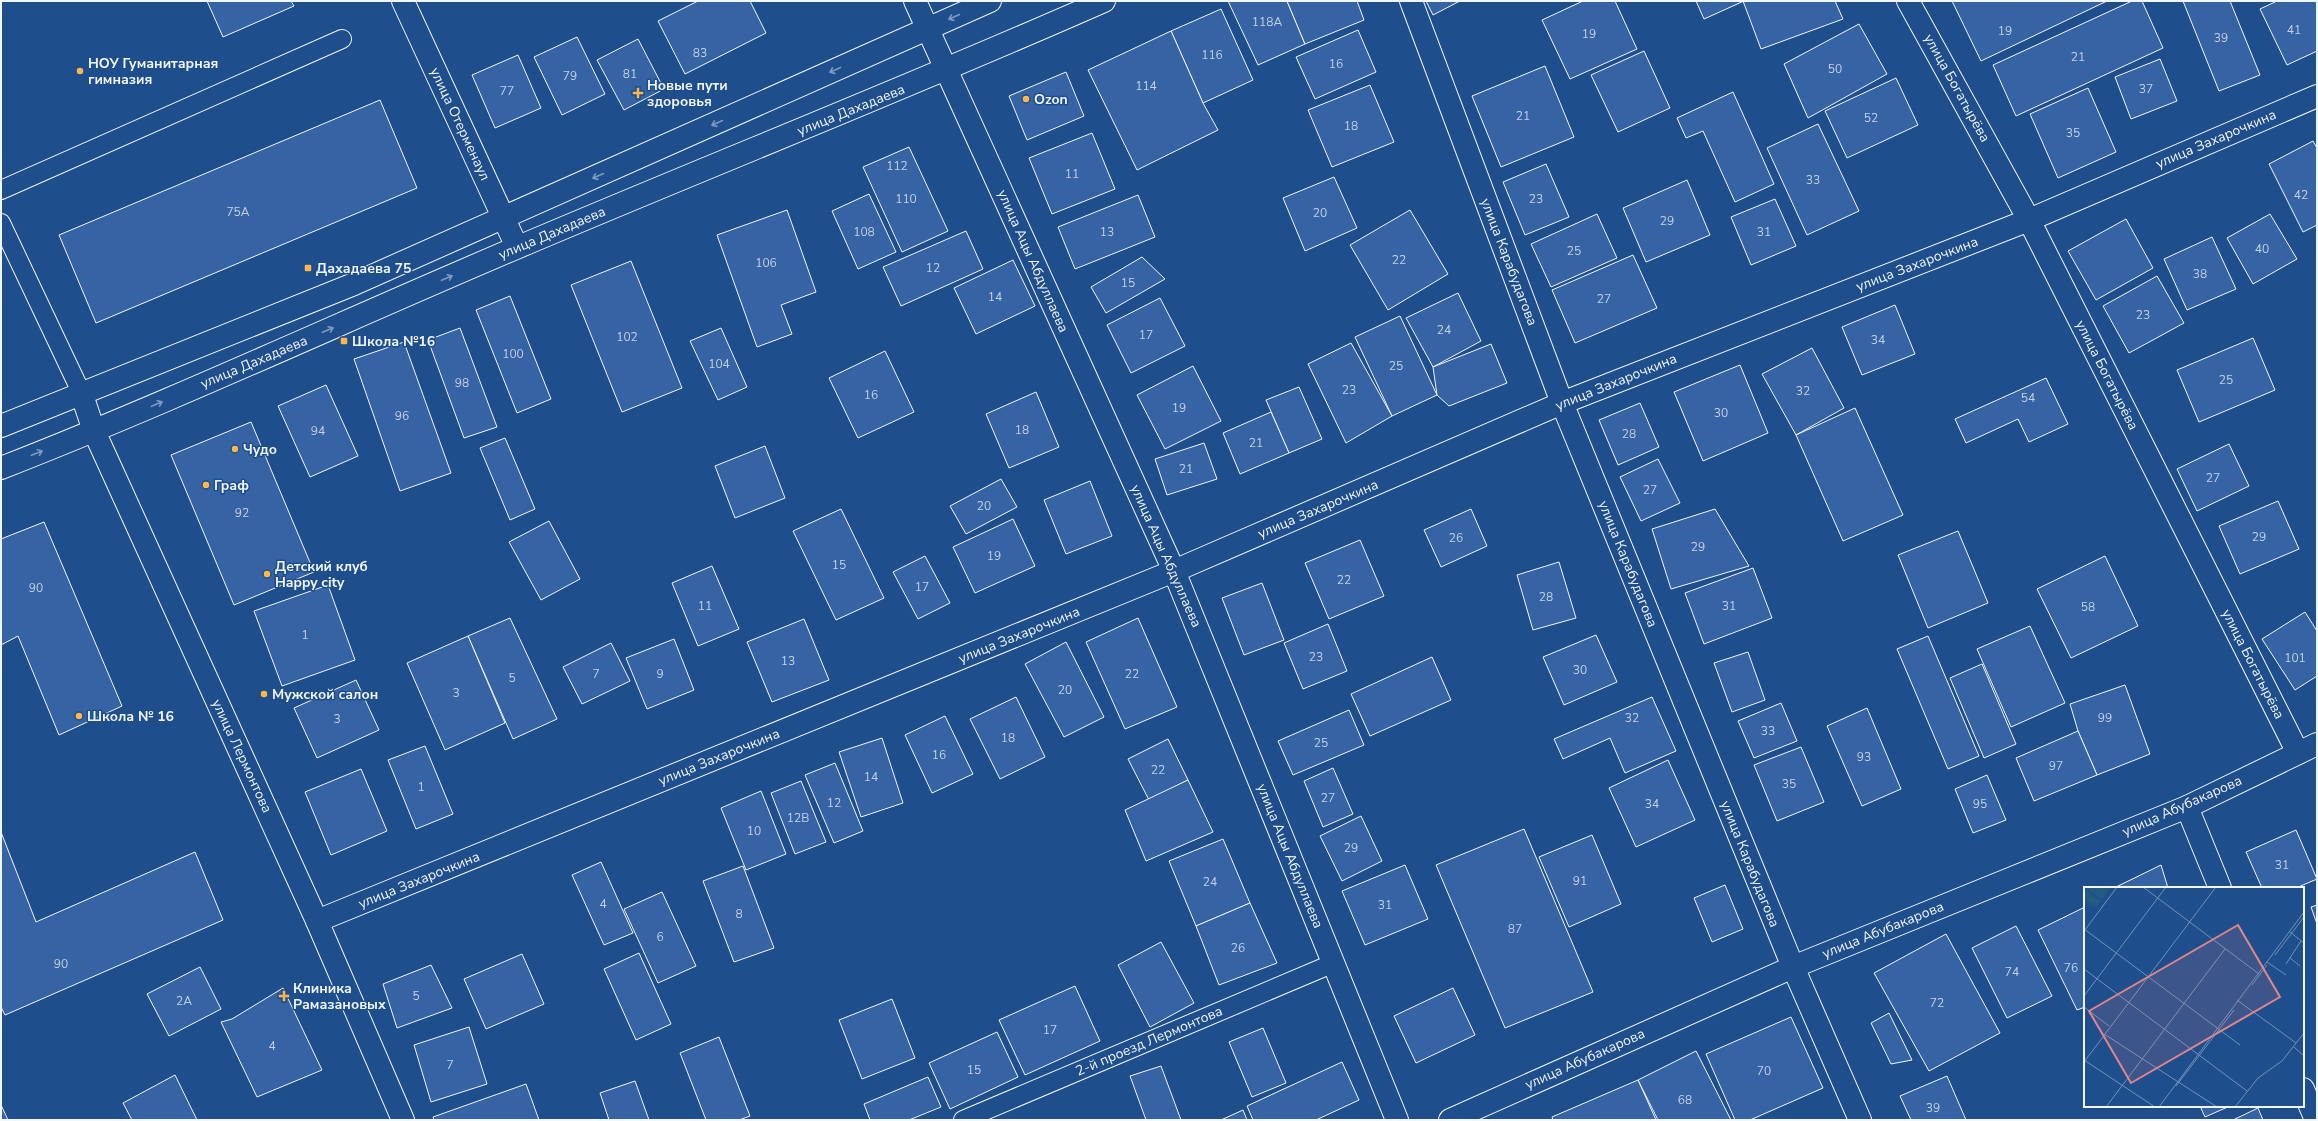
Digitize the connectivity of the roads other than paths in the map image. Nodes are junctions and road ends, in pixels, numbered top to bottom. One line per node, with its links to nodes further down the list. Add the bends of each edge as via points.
1 (403, 1): 12 (street, улица Отерменаул)
2 (916, 1): 7 (street, улица Ацы Абдуллаева)
3 (990, 1): 7 (street, one-way to 7)
4 (1104, 1): 9 (street, улица Дахадаева)
5 (1411, 1): 17 (street, улица Карабудагова)
6 (1908, 1): 13 (street, улица Богатырёва)
7 (928, 28): 9 (street, улица Ацы Абдуллаева); 12 (street, one-way to 12)
8 (342, 39): 11 (lane)
9 (947, 70): 15 (street, улица Дахадаева); 21 (street, улица Ацы Абдуллаева)
10 (2317, 96): 13 (street, улица Захарочкина)
11 (1, 190)
12 (504, 218): 15 (street, улица Отерменаул); 16 (street, via 354,284)
13 (2029, 220): 17 (street, улица Захарочкина); 23 (street, улица Богатырёва)
14 (1, 223): 16 (lane)
15 (517, 248): 19 (street, улица Дахадаева, one-way to 15)
16 (81, 392): 18 (street); 19 (street, улица Лермонтова)
17 (1562, 403): 21 (street, улица Захарочкина); 28 (street, улица Карабудагова)
18 (1, 426)
19 (94, 431): 20 (street, улица Дахадаева, one-way to 19); 26 (street, улица Лермонтова)
20 (1, 468)
21 (1174, 572): 26 (street, улица Захарочкина); 27 (street, улица Ацы Абдуллаева)
22 (2317, 744): 23 (street, улица Абубакарова)
23 (2298, 753): 24 (street, улица Абубакарова)
24 (2187, 807): 25 (street); 28 (street, улица Абубакарова)
25 (2220, 887)
26 (318, 921): 30 (street, улица Лермонтова)
27 (1334, 963): 31 (lane, 2-й проезд Лермонтова); 32 (street, улица Ацы Абдуллаева)
28 (1792, 967): 33 (street, улица Абубакарова); 34 (street, улица Карабудагова)
29 (2304, 1091): 35 (street)
30 (403, 1120)
31 (963, 1120)
32 (1397, 1120)
33 (1450, 1120)
34 (1860, 1120)
35 (2316, 1120)

